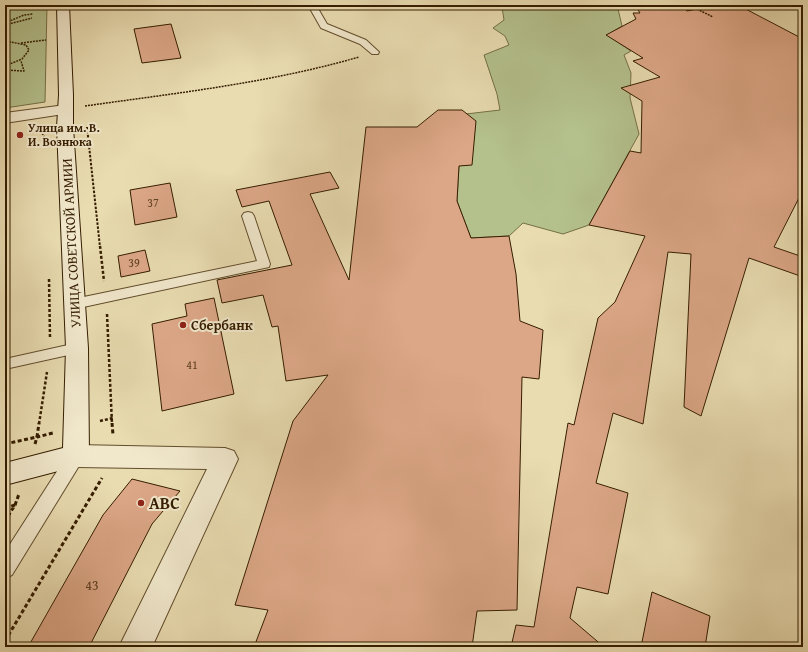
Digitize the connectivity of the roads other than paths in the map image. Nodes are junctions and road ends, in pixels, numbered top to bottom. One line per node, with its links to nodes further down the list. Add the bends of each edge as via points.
1 (63, 5): 4 (street, УЛИЦА СОВЕТСКОЙ АРМИИ, via 66,95)
2 (312, 5): 3 (lane, via 324,26 363,42)
3 (375, 52)
4 (75, 108): 5 (street); 7 (street, УЛИЦА СОВЕТСКОЙ АРМИИ)
5 (5, 118)
6 (248, 216): 7 (lane, via 264,264)
7 (74, 304): 8 (street, УЛИЦА СОВЕТСКОЙ АРМИИ)
8 (77, 348): 9 (lane); 10 (street, УЛИЦА СОВЕТСКОЙ АРМИИ)
9 (5, 364)
10 (76, 456): 11 (street); 12 (lane); 13 (street, via 225,459)
11 (5, 474)
12 (5, 569)
13 (135, 647)

